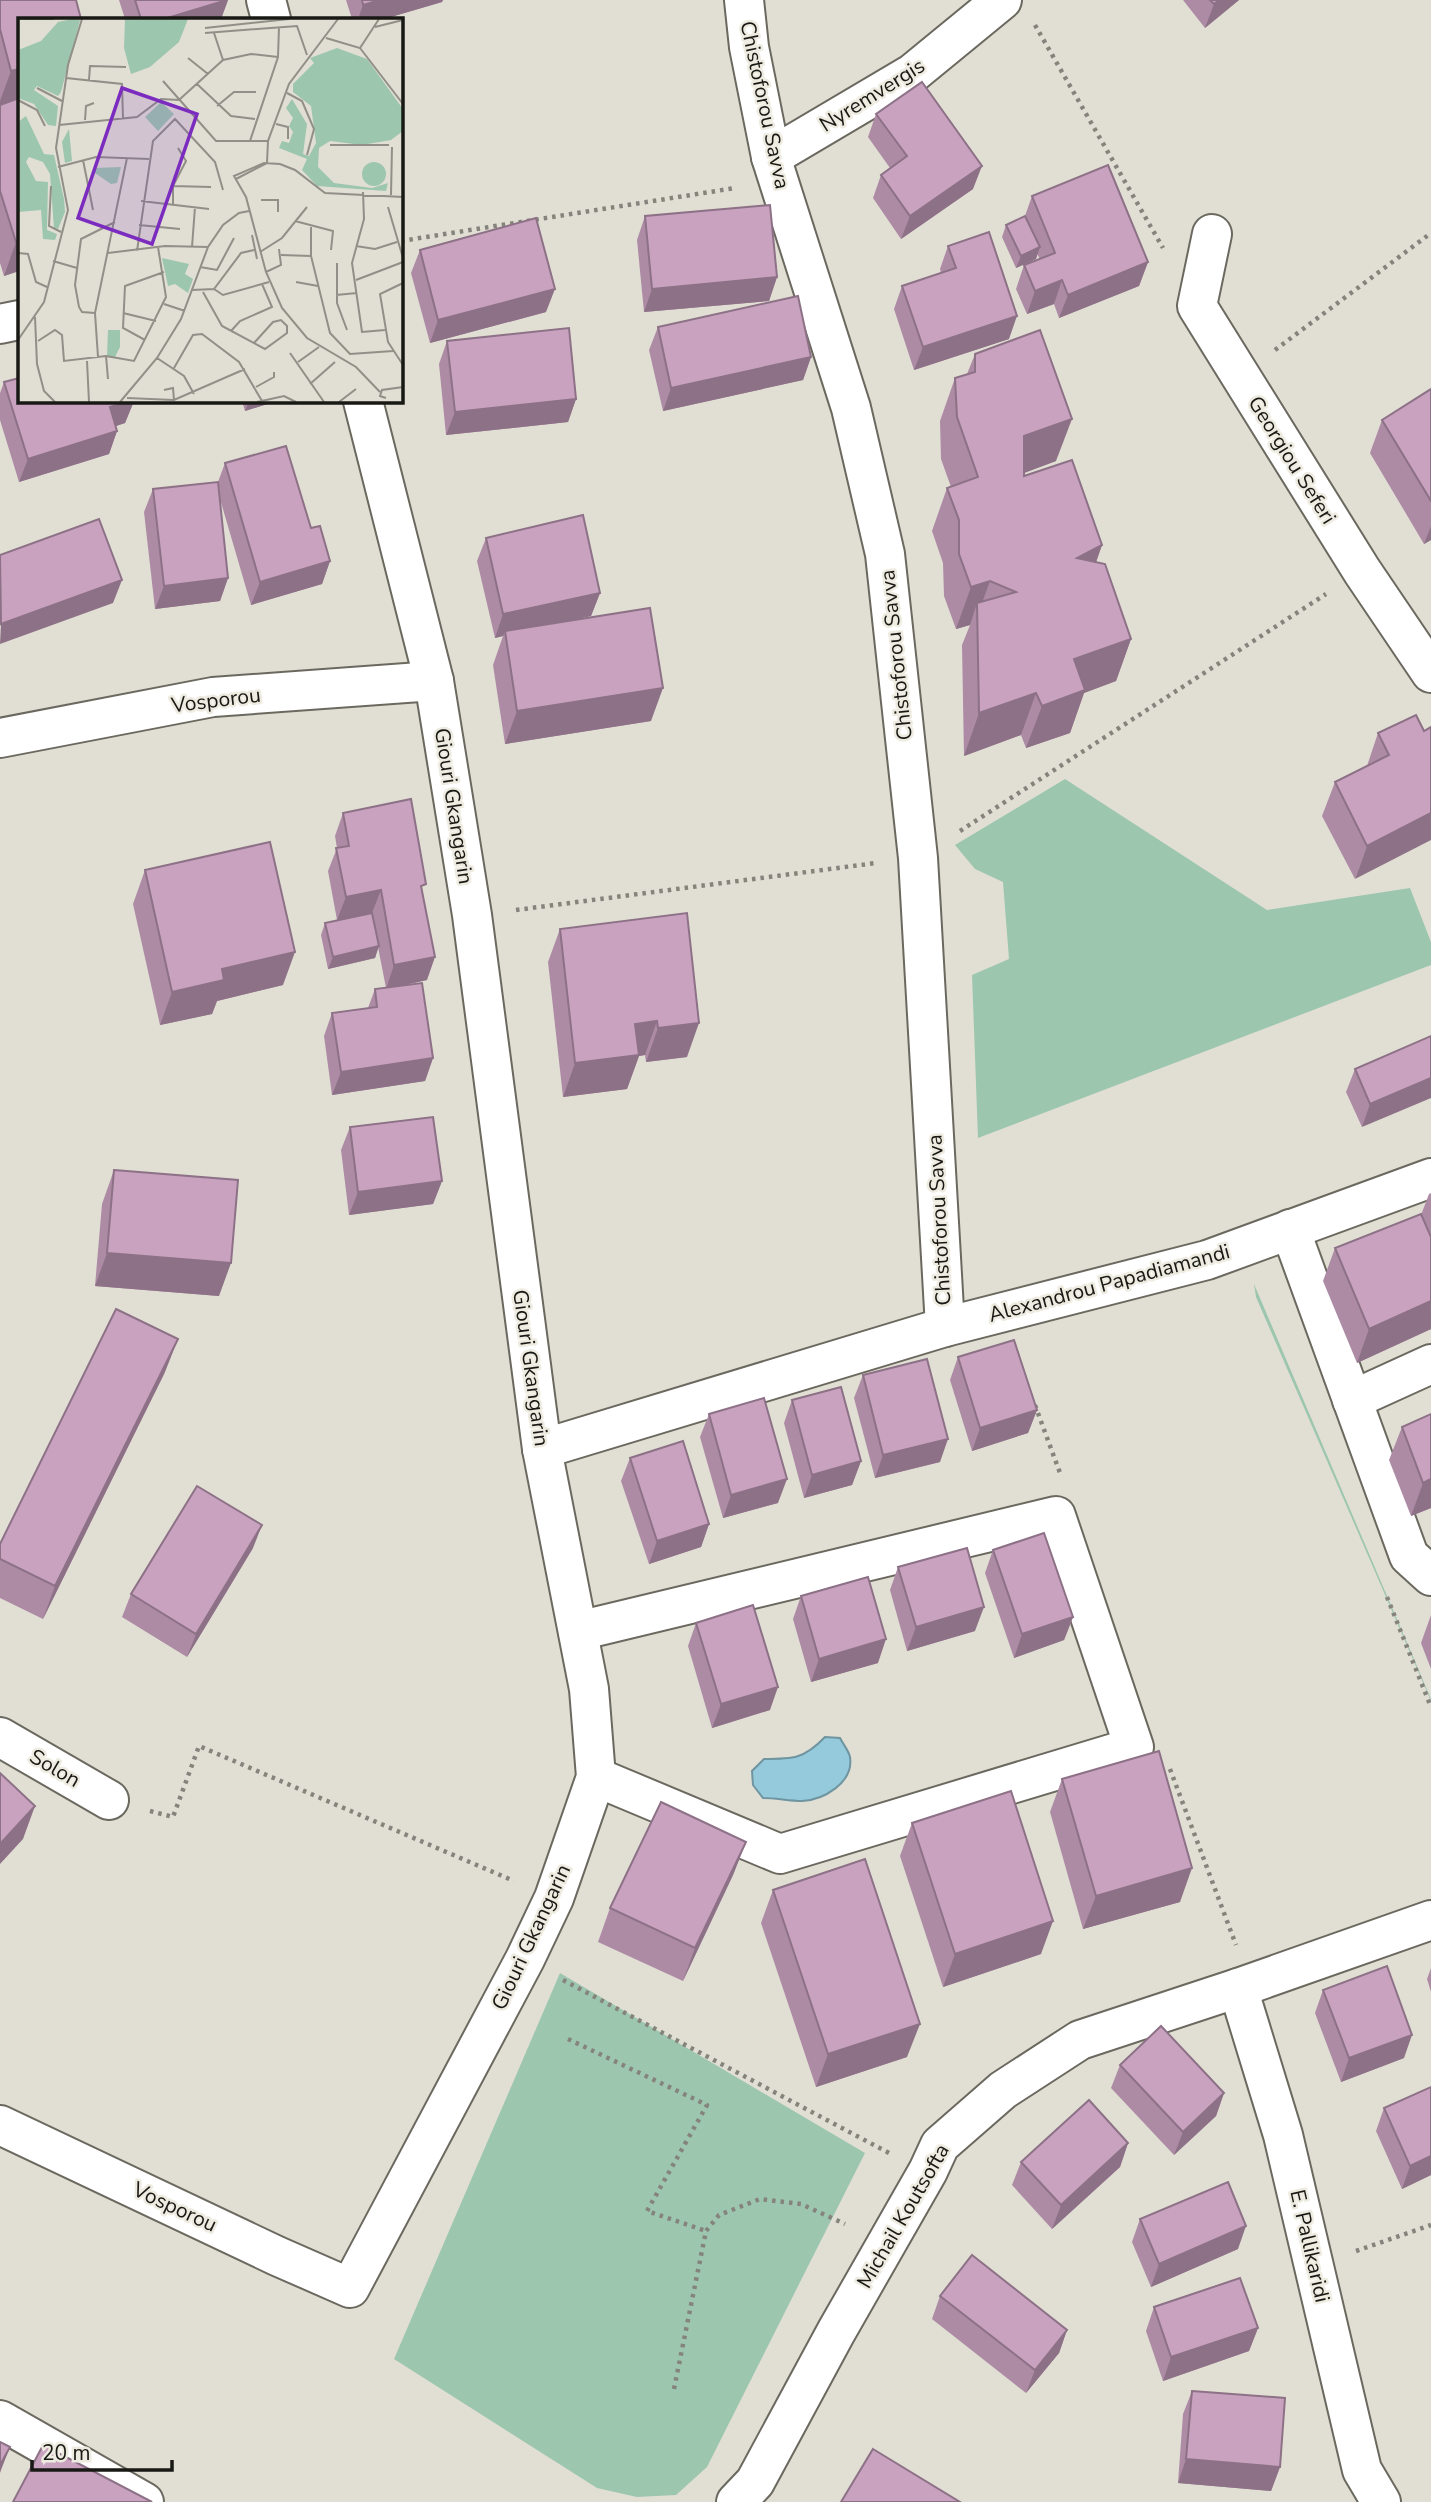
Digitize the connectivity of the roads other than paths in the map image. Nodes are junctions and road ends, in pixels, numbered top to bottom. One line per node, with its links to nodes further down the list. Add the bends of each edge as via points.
1 (266, 0): 4 (street)
2 (744, 0): 5 (street, Chistoforou Savva, via 749,47)
3 (1002, 0): 5 (street, Nyremvergis, via 913,73)
4 (271, 18)
5 (775, 169): 15 (street, Chistoforou Savva, via 850,408 885,554 918,858)
6 (1212, 234): 10 (street, Georgiou Seferi, via 1197,306)
7 (18, 320): 8 (street)
8 (0, 324)
9 (363, 402): 11 (street, Giouri Gkangarin)
10 (1431, 673)
11 (434, 681): 12 (street, Vosporou, via 213,697); 18 (street, Giouri Gkangarin, via 471,915)
12 (0, 738)
13 (1431, 1178): 14 (street, Alexandrou Papadiamandi)
14 (1290, 1229): 15 (street, Alexandrou Papadiamandi, via 1207,1260); 17 (street)
15 (945, 1327): 18 (street, Alexandrou Papadiamandi)
16 (1431, 1364): 17 (street)
17 (1352, 1400): 19 (street, via 1409,1556)
18 (542, 1449): 20 (street, Giouri Gkangarin)
19 (1431, 1576)
20 (578, 1631): 22 (street, Giouri Gkangarin, via 589,1689); 22 (street, via 1056,1516 1134,1747 780,1854)
21 (0, 1737): 23 (street, Solon)
22 (596, 1777): 27 (street, Giouri Gkangarin, via 554,1898 525,1959)
23 (109, 1800)
24 (1431, 1920): 25 (street, Michail Koutsofta)
25 (1238, 1988): 30 (street, Michail Koutsofta, via 1080,2040 1003,2090 940,2145 755,2482); 31 (street, E. Pallikaridi, via 1283,2135 1362,2470)
26 (0, 2125): 27 (street, Vosporou)
27 (350, 2288)
28 (0, 2420): 29 (street)
29 (144, 2502)
30 (736, 2502)
31 (1381, 2502)

